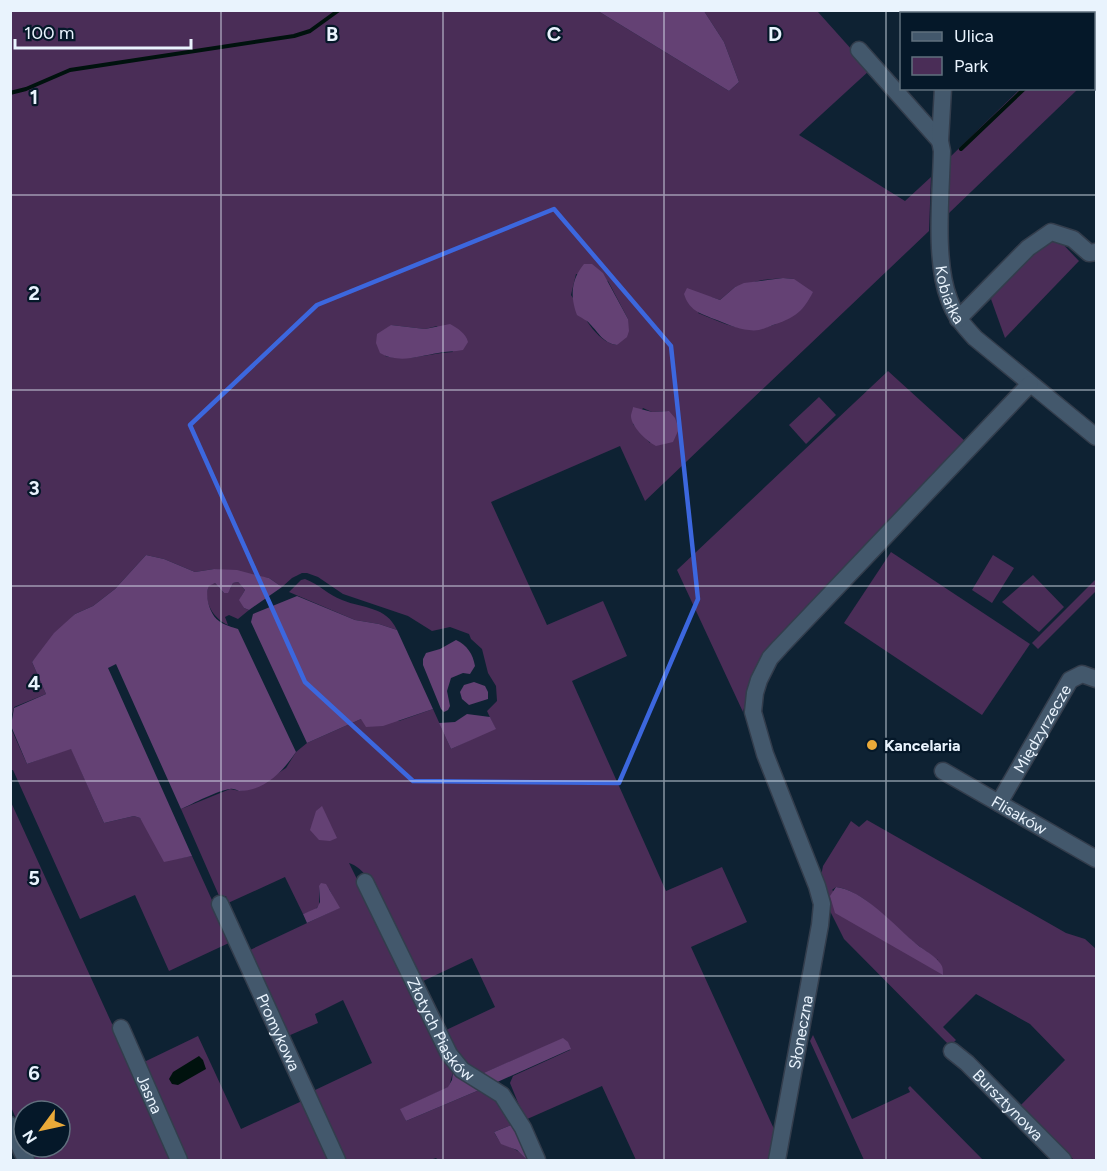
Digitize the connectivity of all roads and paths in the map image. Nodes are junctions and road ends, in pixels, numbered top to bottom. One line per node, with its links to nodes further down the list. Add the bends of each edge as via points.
1 (859, 50): 3 (street)
2 (943, 90): 3 (street, Kobiałka)
3 (940, 141): 5 (street, Kobiałka, via 941,263 948,298)
4 (1096, 252): 5 (street, via 1084,251 1073,239 1051,232 1028,248)
5 (958, 319): 6 (street, Kobiałka)
6 (1030, 384): 7 (street, Kobiałka); 21 (street, Słoneczna, via 770,658 754,693 757,732 822,904)
7 (1096, 437)
8 (1096, 679): 10 (street, Międzyrzecze, via 1082,674 1071,680)
9 (944, 771): 10 (street, Flisaków)
10 (999, 803): 11 (street, Flisaków)
11 (1096, 859)
12 (364, 882): 20 (street, Złotych Piasków, via 449,1054 462,1070 502,1095 523,1128)
13 (220, 904): 19 (street, Promykowa)
14 (121, 1028): 18 (street, Jasna)
15 (952, 1051): 22 (street, Bursztynowa)
16 (10, 1125): 17 (street)
17 (26, 1161)
18 (179, 1161)
19 (337, 1161)
20 (537, 1161)
21 (777, 1161)
22 (1063, 1161)

